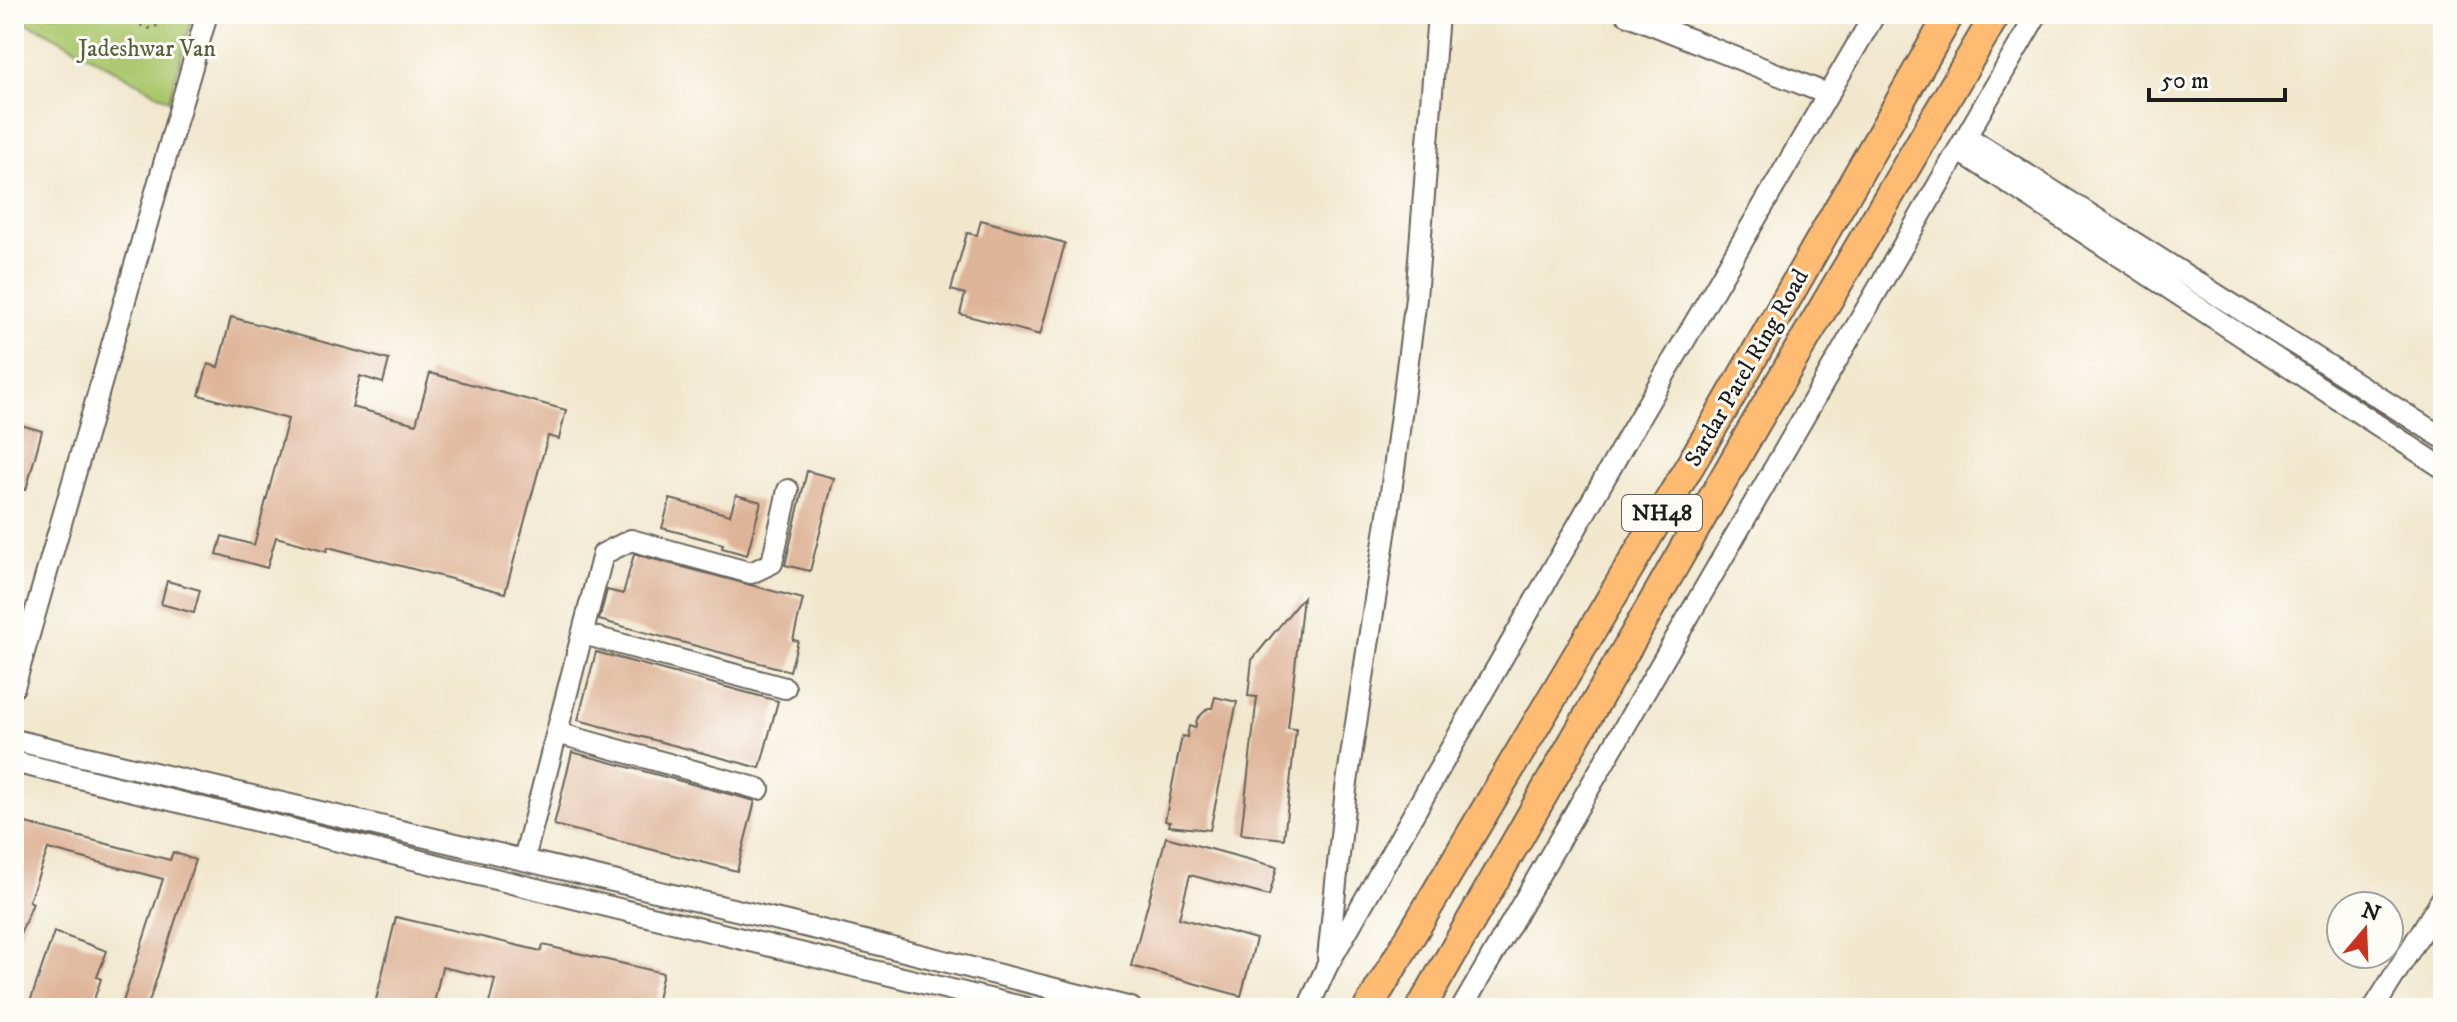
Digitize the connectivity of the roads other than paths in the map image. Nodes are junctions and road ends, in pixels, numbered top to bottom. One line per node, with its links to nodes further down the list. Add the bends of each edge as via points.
1 (207, 14): 16 (street)
2 (1438, 14): 26 (street, via 1416,298 1346,789)
3 (1626, 14): 8 (street)
4 (1875, 14): 8 (street)
5 (1950, 14): 13 (highway, Sardar Patel Ring Road / NH48)
6 (1996, 14): 14 (highway, Sardar Patel Ring Road / NH48)
7 (2037, 14): 9 (street)
8 (1827, 94): 26 (street)
9 (1962, 143): 10 (street); 11 (street); 32 (street)
10 (2443, 438)
11 (2443, 468)
12 (788, 490): 15 (street, via 772,563 751,573 631,540 603,554)
13 (1675, 492): 14 (highway); 30 (highway, Sardar Patel Ring Road / NH48)
14 (1706, 510): 31 (highway, Sardar Patel Ring Road / NH48)
15 (583, 634): 17 (street); 18 (street)
16 (14, 687)
17 (785, 688)
18 (557, 733): 21 (street); 22 (street)
19 (14, 740): 22 (street)
20 (14, 762): 24 (street)
21 (759, 789)
22 (524, 859): 23 (street)
23 (564, 869): 24 (street); 28 (street)
24 (559, 894): 27 (street)
25 (2443, 897): 33 (street)
26 (1327, 966): 29 (street)
27 (1026, 1008)
28 (1131, 1008)
29 (1308, 1008)
30 (1368, 1008)
31 (1421, 1008)
32 (1462, 1008)
33 (2374, 1008)

